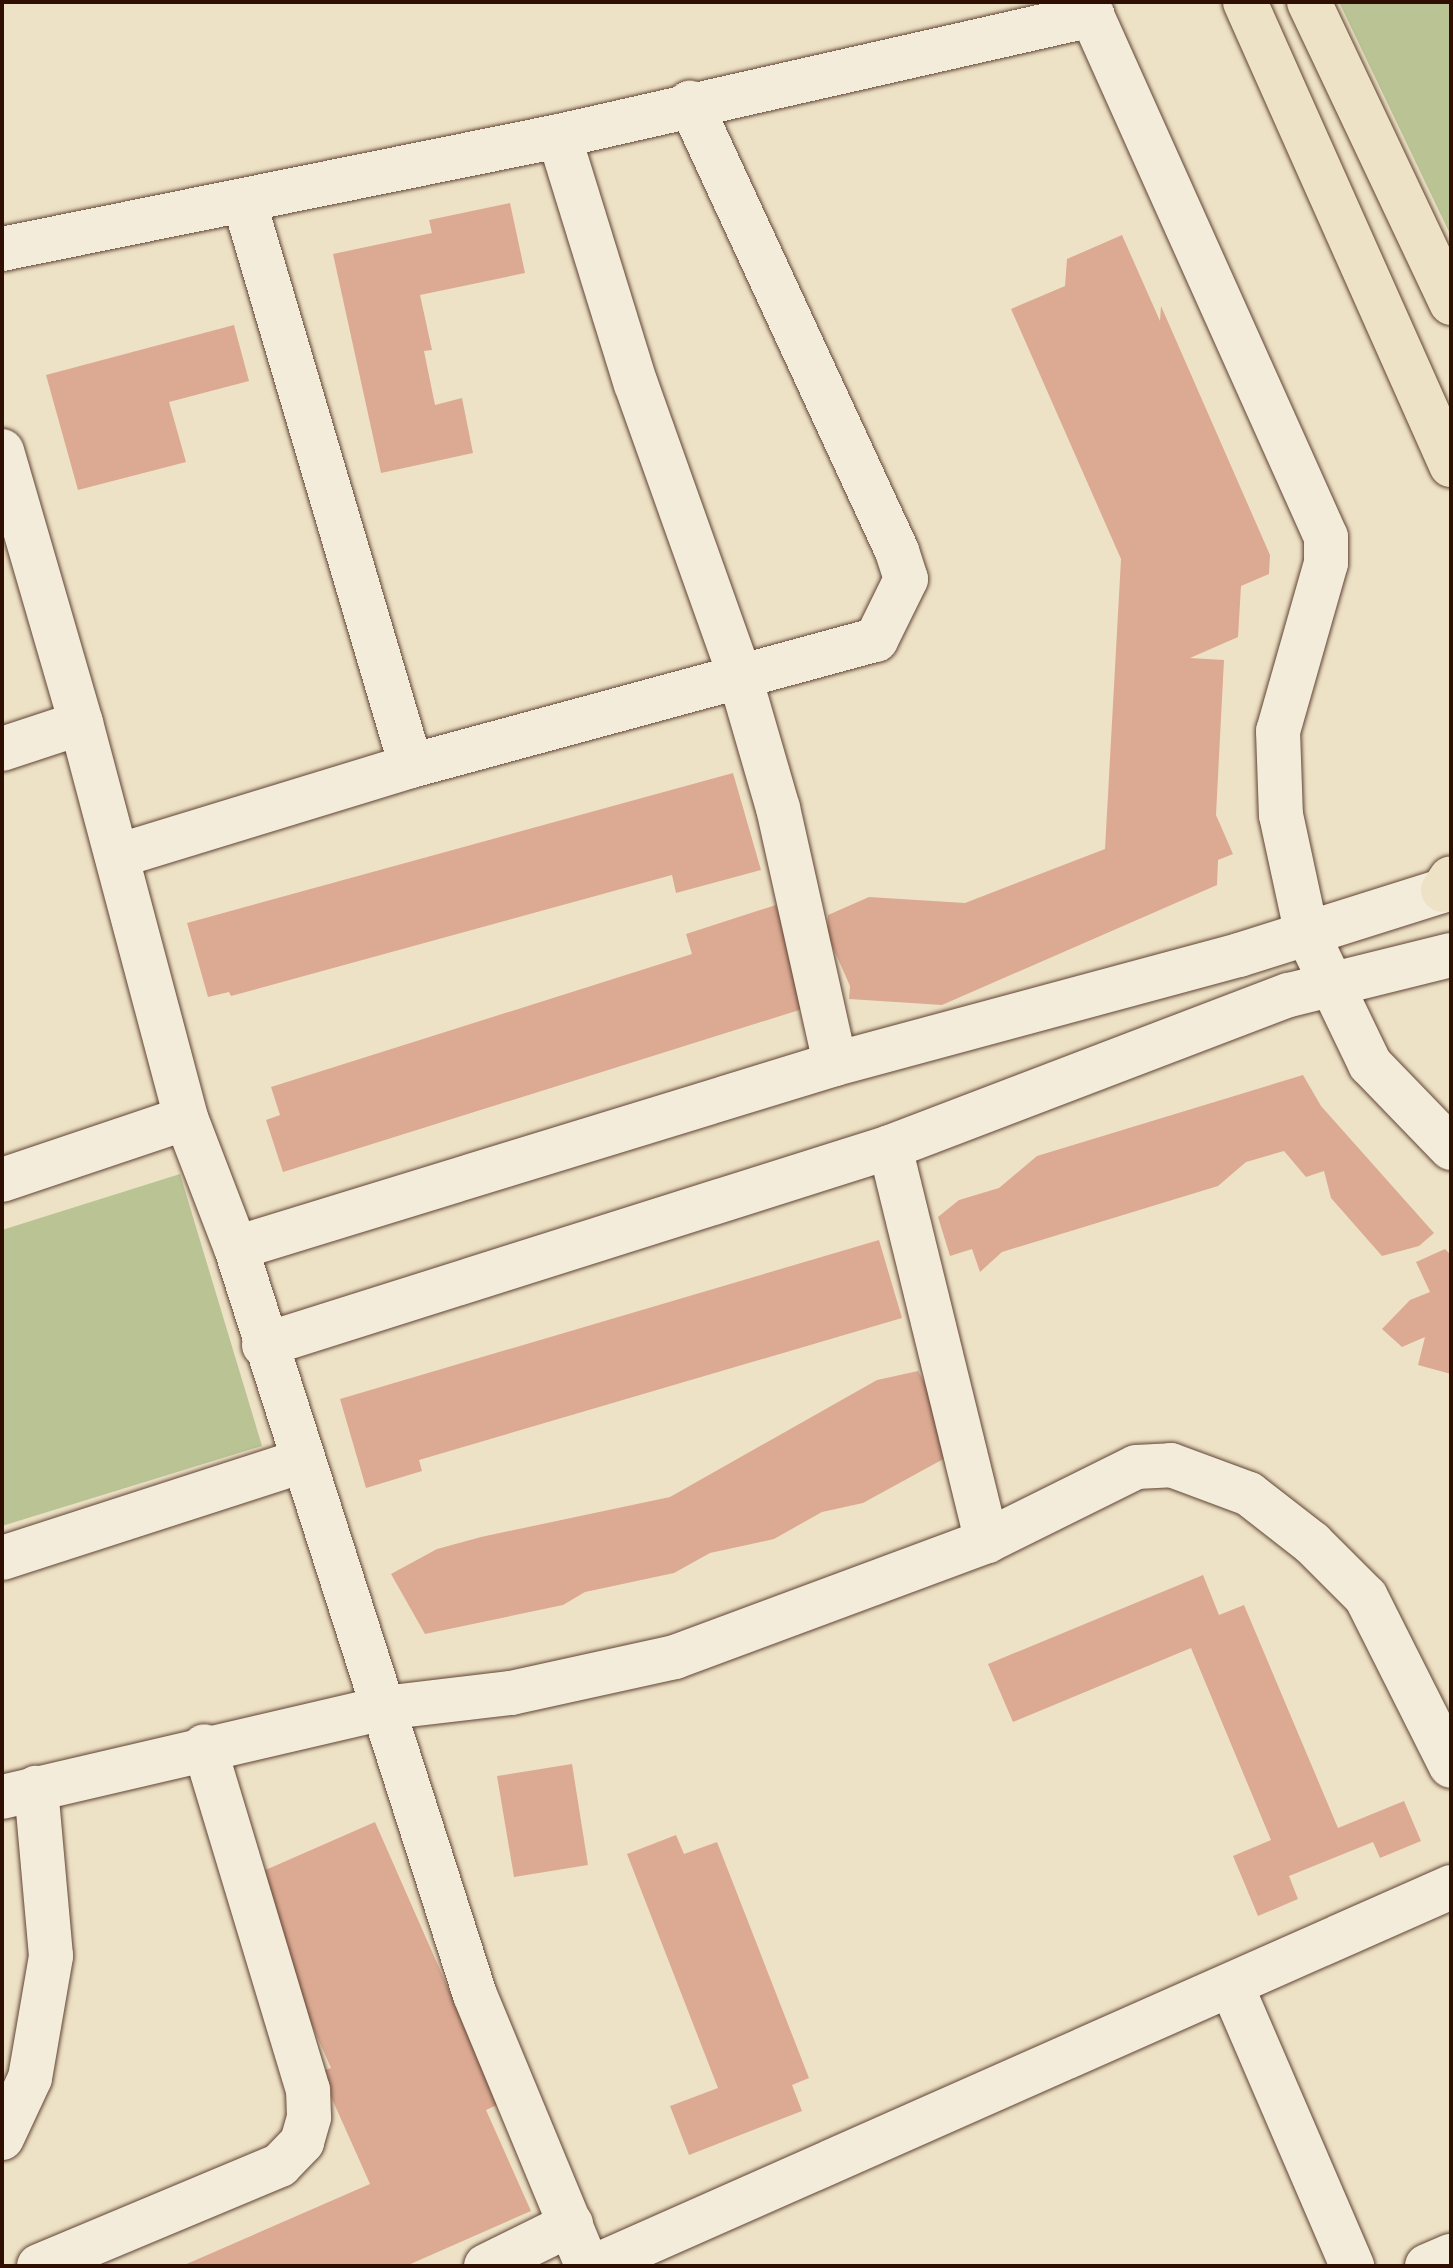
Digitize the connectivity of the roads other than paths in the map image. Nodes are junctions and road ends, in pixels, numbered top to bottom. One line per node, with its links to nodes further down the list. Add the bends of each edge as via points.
1 (1245, 2): 10 (main road)
2 (1309, 2): 8 (main road)
3 (1089, 8): 4 (street); 17 (street, via 1326,537 1326,563 1278,731 1281,815)
4 (690, 103): 5 (street); 11 (street, via 906,579 876,640 814,661)
5 (559, 136): 6 (street); 11 (street, via 636,384)
6 (244, 201): 7 (street); 14 (street)
7 (2, 249)
8 (1451, 303)
9 (2, 451): 12 (street)
10 (1451, 465)
11 (739, 674): 14 (street); 20 (street, via 778,808)
12 (81, 723): 13 (street); 15 (street)
13 (2, 749)
14 (411, 766): 15 (street)
15 (117, 856): 21 (street)
16 (1448, 886): 17 (street)
17 (1306, 931): 19 (street); 20 (street, via 1239,955)
18 (1451, 955): 19 (street)
19 (1332, 983): 22 (street); 23 (street, via 1370,1064)
20 (835, 1064): 25 (street)
21 (186, 1118): 24 (street); 25 (street)
22 (890, 1147): 26 (street); 28 (street)
23 (1451, 1148)
24 (2, 1180)
25 (236, 1248): 26 (street)
26 (264, 1345): 27 (street)
27 (300, 1462): 29 (street); 30 (street)
28 (987, 1541): 30 (street, via 675,1657 511,1693); 32 (street, via 1136,1467 1171,1465 1249,1494 1312,1543 1366,1597)
29 (2, 1558)
30 (383, 1708): 31 (street); 37 (street, via 475,1995)
31 (204, 1746): 33 (street); 39 (street, via 308,2090 309,2117 302,2142 280,2165)
32 (1451, 1766)
33 (19, 1792): 36 (street, via 51,1956 30,2078)
34 (1451, 1887): 35 (street)
35 (1232, 1987): 42 (street); 43 (street)
36 (2, 2138)
37 (571, 2224): 40 (street); 41 (street)
38 (1451, 2256): 44 (street)
39 (39, 2266)
40 (486, 2266)
41 (587, 2266)
42 (595, 2266)
43 (1352, 2266)
44 (1427, 2266)

